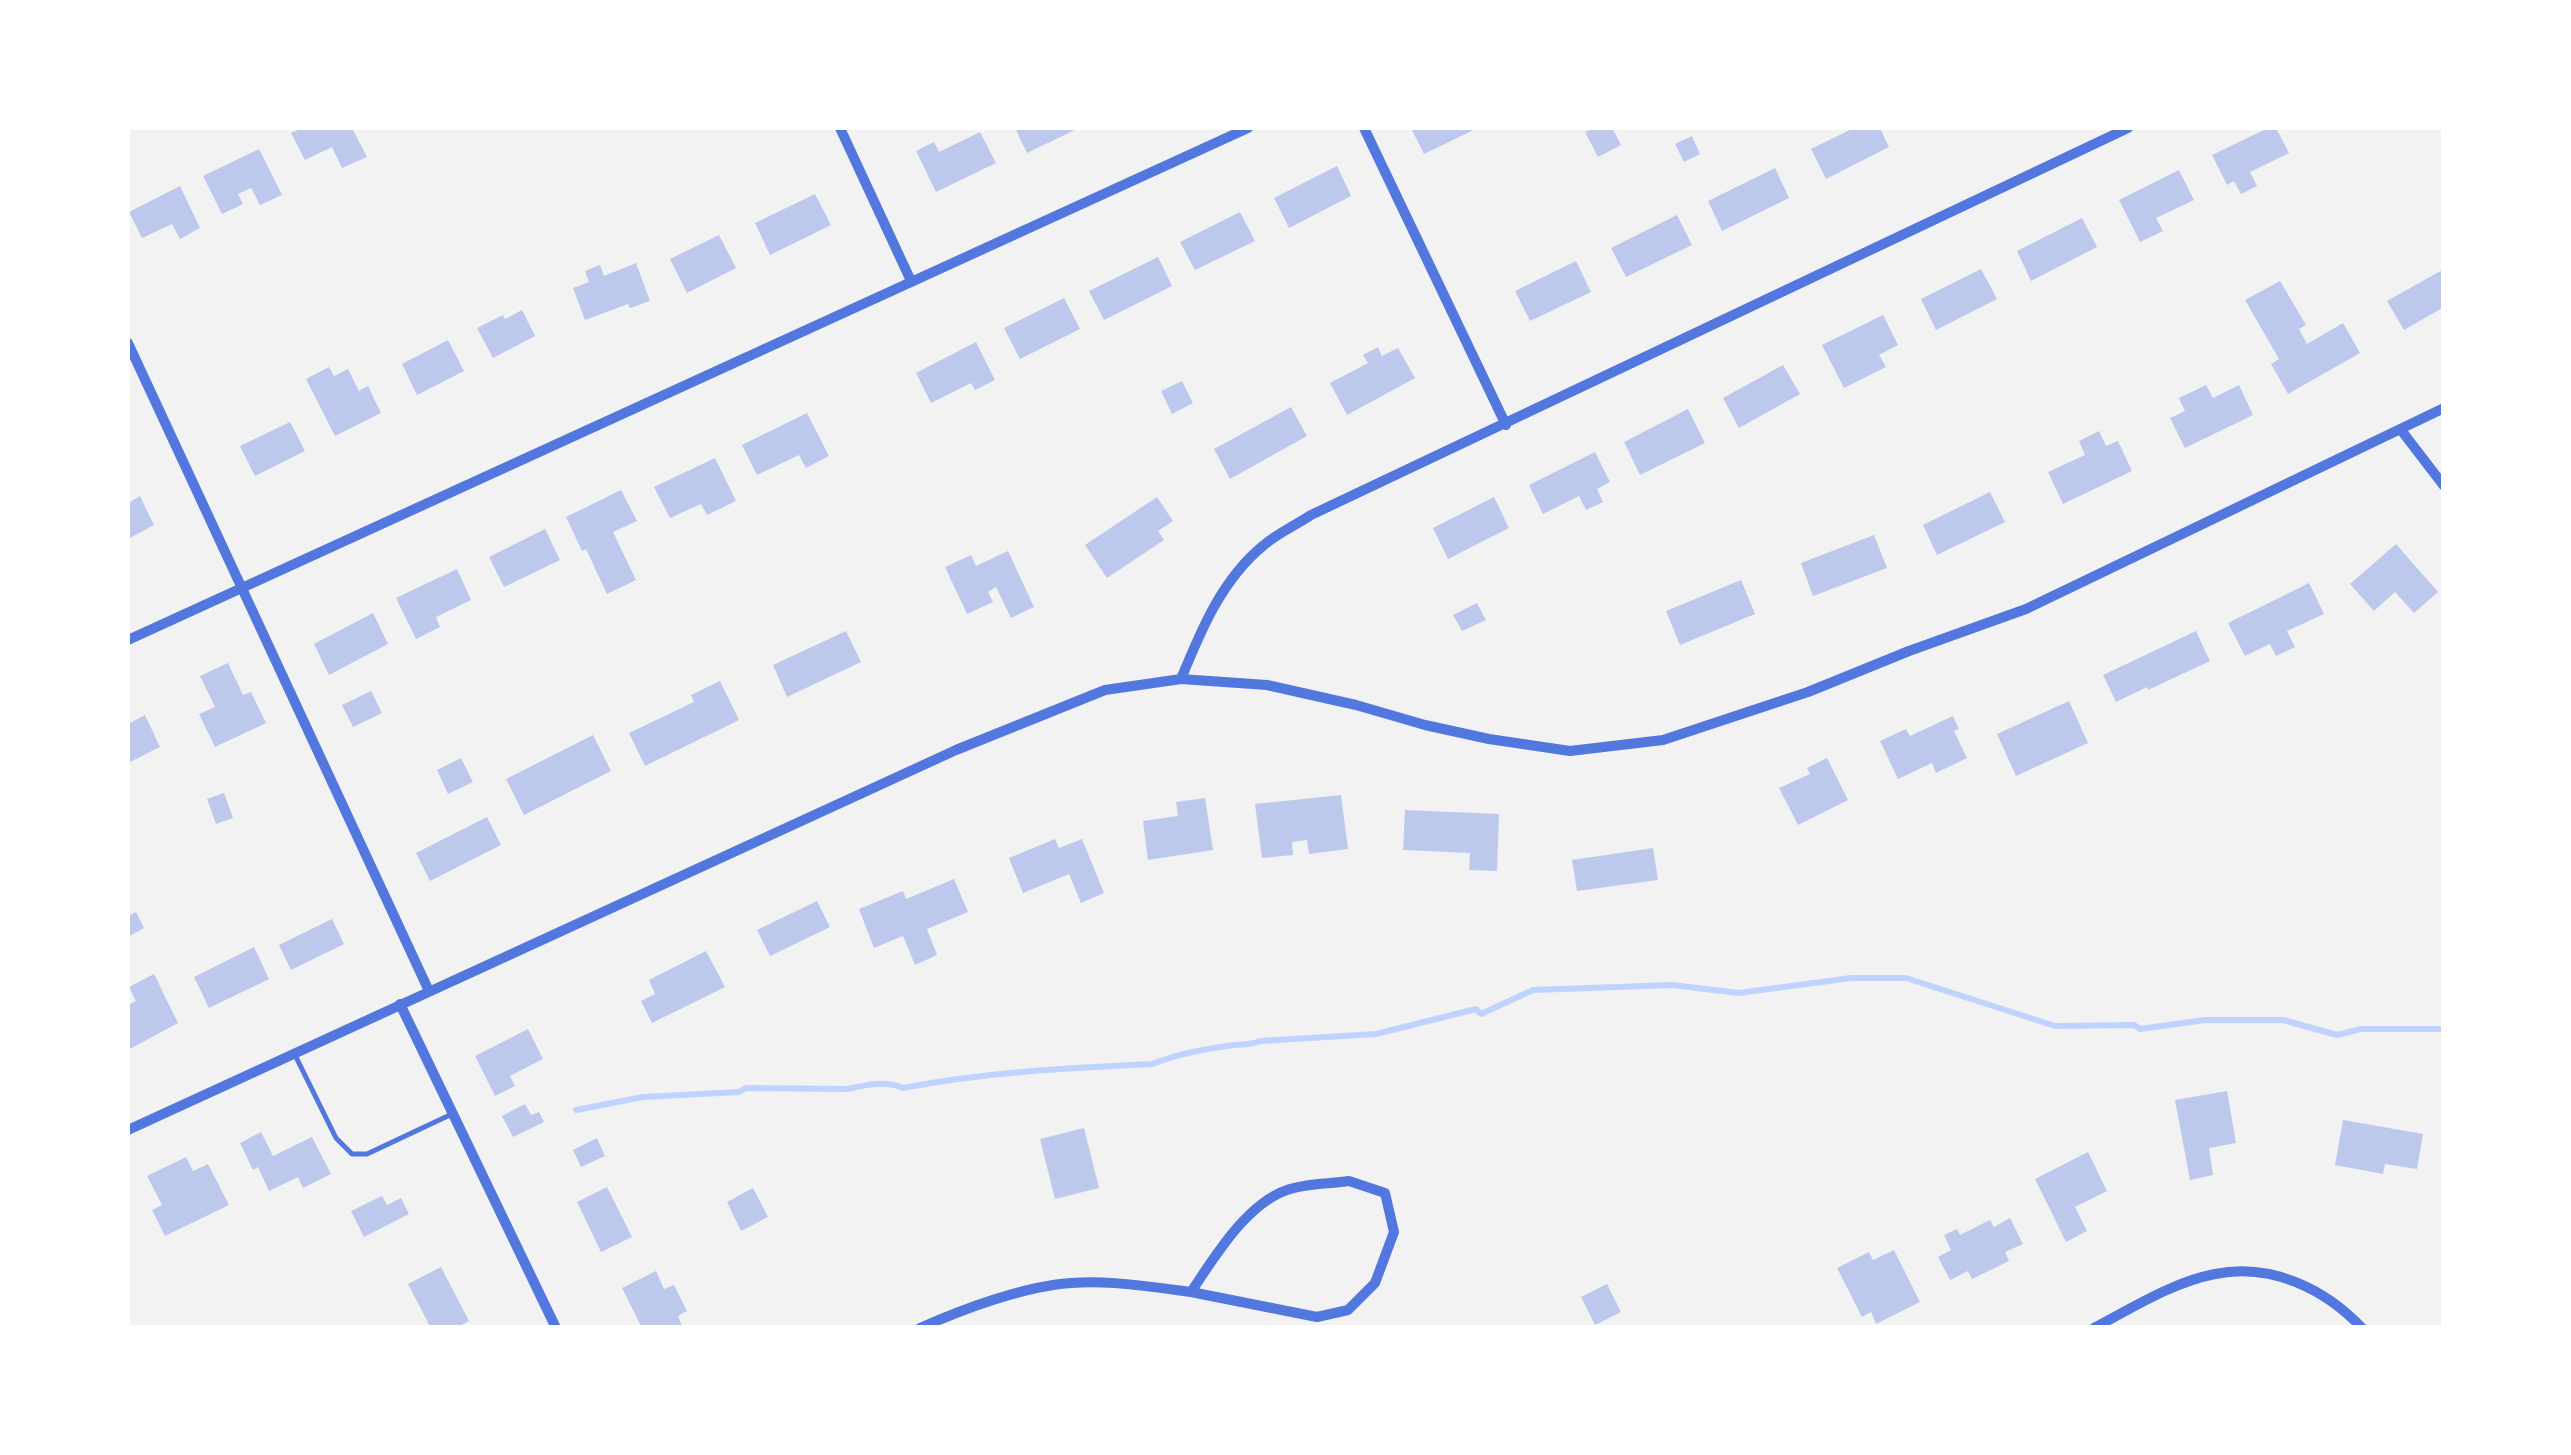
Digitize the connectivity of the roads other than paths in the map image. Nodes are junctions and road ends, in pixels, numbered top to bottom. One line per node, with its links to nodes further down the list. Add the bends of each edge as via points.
1 (840, 128): 5 (street)
2 (1248, 128): 5 (street)
3 (1364, 128): 8 (street)
4 (2128, 128): 8 (street)
5 (912, 282): 11 (street)
6 (128, 343): 11 (street)
7 (2444, 408): 9 (street)
8 (1506, 424): 13 (street, via 1312,515 1264,545 1226,586)
9 (2401, 430): 10 (street); 13 (street, via 2026,609 1663,740 1570,751 1489,739 1267,685)
10 (2444, 486)
11 (243, 587): 12 (street); 14 (street)
12 (128, 640)
13 (1181, 679): 14 (street, via 1105,690 1061,706)
14 (429, 990): 15 (street)
15 (400, 1004): 16 (street); 17 (street)
16 (294, 1053): 17 (lane, via 336,1138 352,1154 367,1154); 18 (street)
17 (452, 1114): 20 (street)
18 (128, 1130)
19 (1191, 1292): 19 (street, via 1234,1232 1286,1190 1350,1181 1385,1193 1394,1232 1374,1282 1348,1310 1318,1317); 21 (street, via 1123,1283 1053,1285 964,1308)
20 (556, 1328)
21 (920, 1328)
22 (2094, 1328): 23 (street, via 2176,1287 2216,1274 2258,1272 2303,1283)
23 (2362, 1328)

